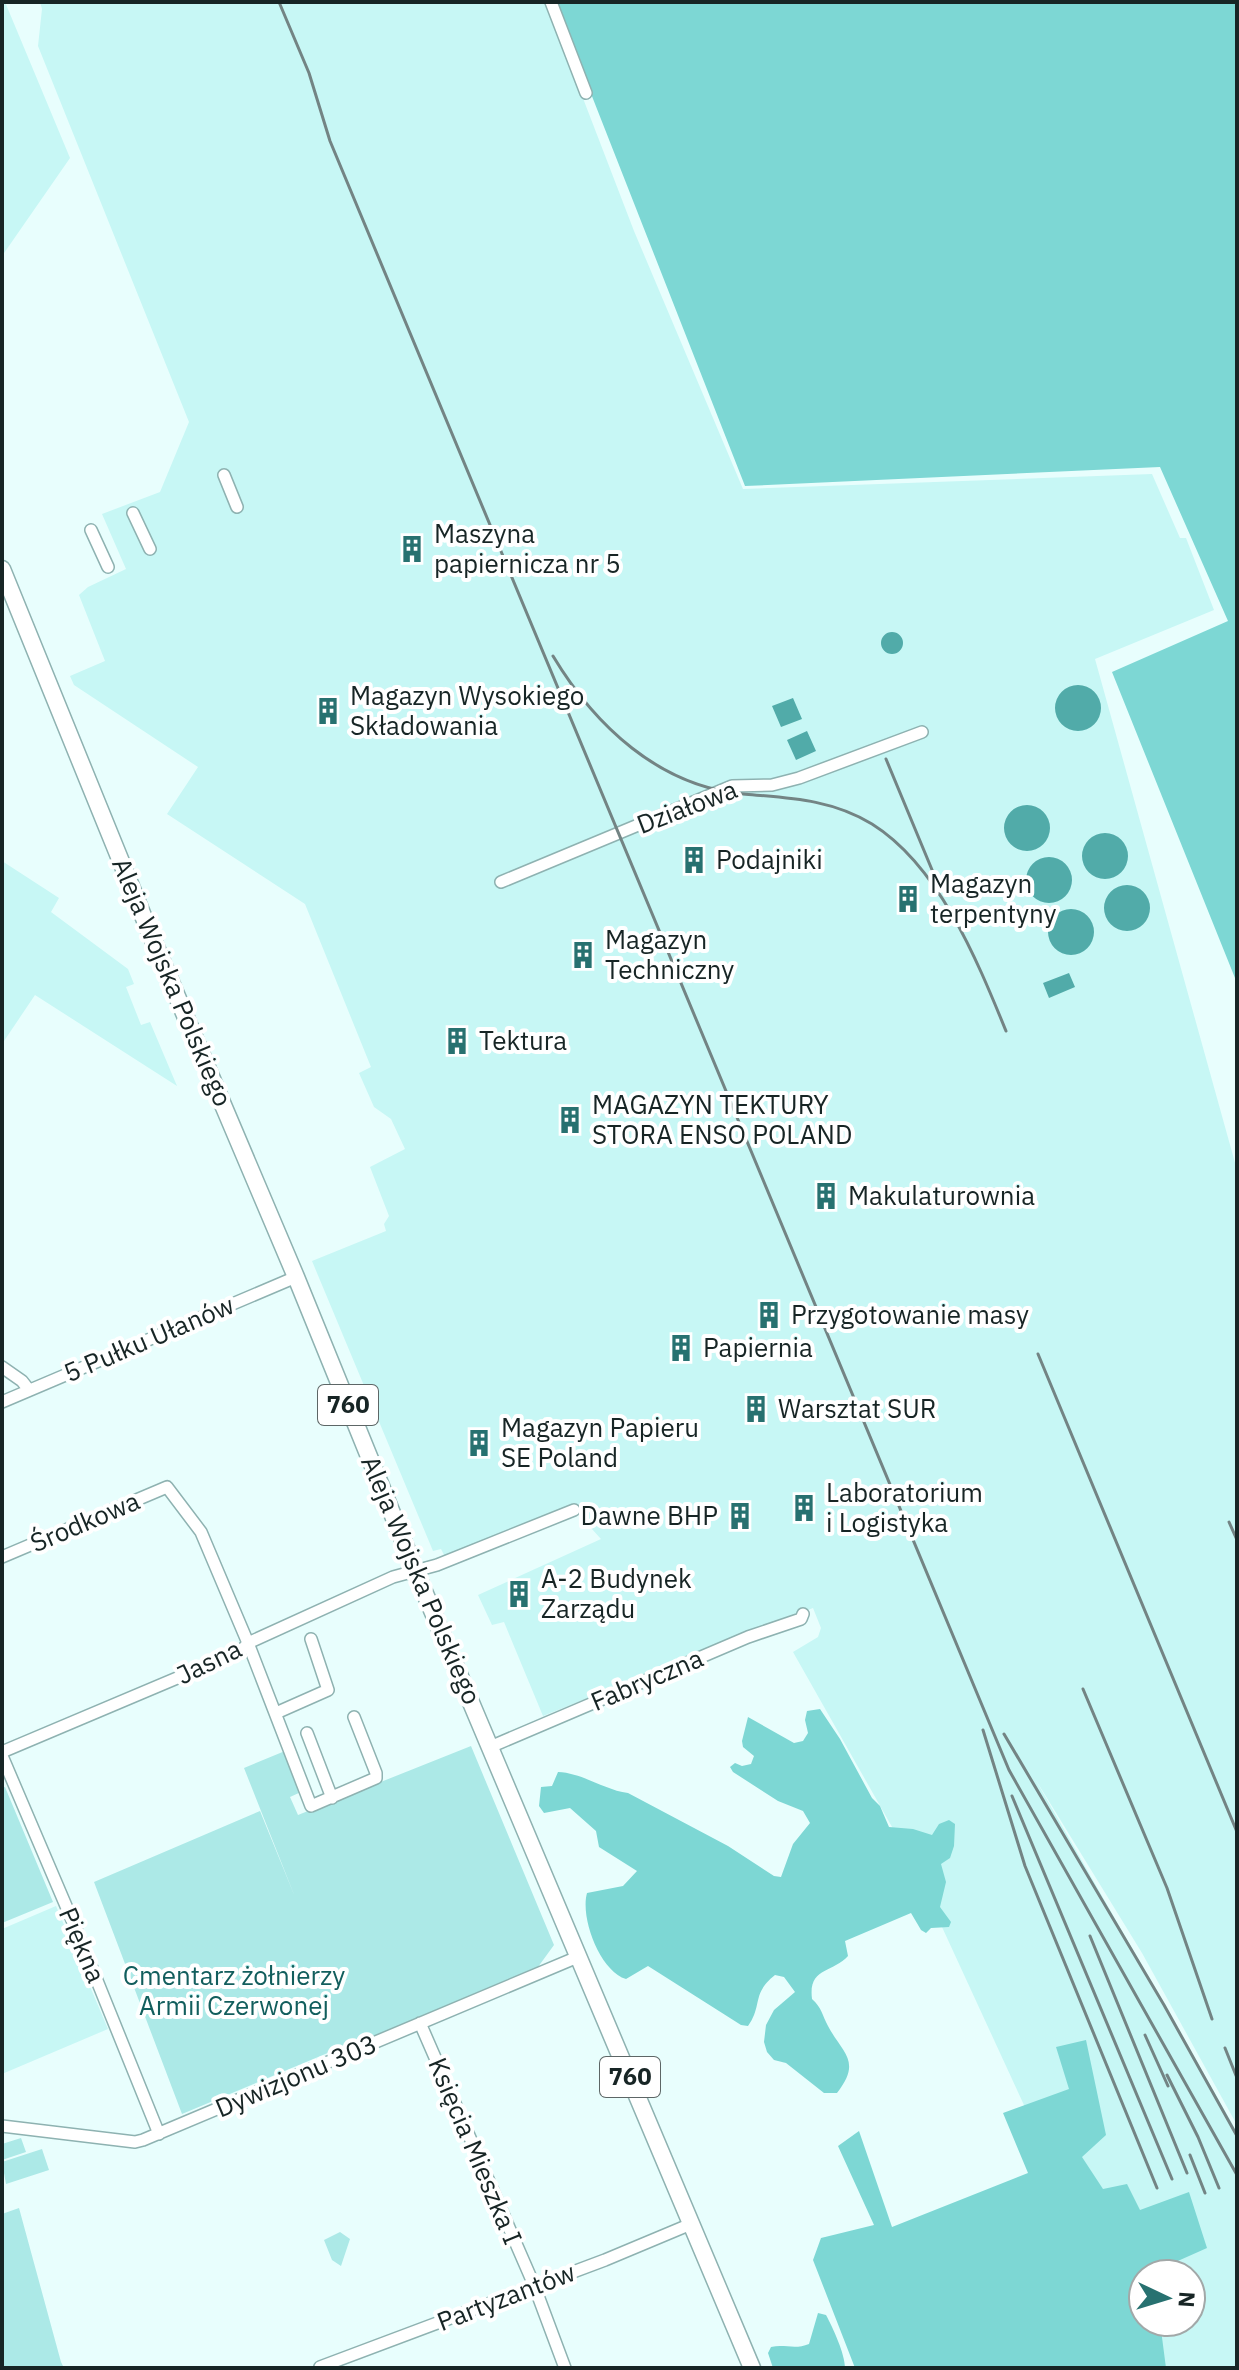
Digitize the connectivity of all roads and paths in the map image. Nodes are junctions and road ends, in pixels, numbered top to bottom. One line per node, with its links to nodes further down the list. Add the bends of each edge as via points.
1 (551, 2): 2 (street)
2 (586, 93)
3 (224, 475): 4 (street)
4 (237, 507)
5 (133, 513): 7 (street)
6 (91, 530): 8 (street)
7 (150, 549)
8 (108, 567)
9 (2, 569): 12 (main road, Aleja Wojska Polskiego / 760)
10 (922, 732): 11 (street, Działowa, via 799,778 732,786)
11 (501, 882)
12 (296, 1277): 14 (street, 5 Pułku Ułanów); 18 (main road, Aleja Wojska Polskiego / 760)
13 (2, 1367): 14 (street)
14 (29, 1390): 15 (street, 5 Pułku Ułanów)
15 (2, 1402)
16 (574, 1510): 18 (street, Jasna)
17 (2, 1557): 21 (street, Środkowa, via 167,1487 201,1532)
18 (416, 1570): 21 (street, Jasna); 25 (main road, Aleja Wojska Polskiego / 760)
19 (803, 1614): 25 (street, Fabryczna)
20 (311, 1639): 22 (street, via 328,1690)
21 (248, 1643): 22 (street); 26 (street, Jasna, via 241,1651)
22 (276, 1713): 27 (street, via 311,1806)
23 (354, 1717): 27 (street, via 377,1776)
24 (307, 1733): 27 (street)
25 (490, 1747): 28 (main road, Aleja Wojska Polskiego / 760)
26 (2, 1754): 31 (street, Piękna)
27 (332, 1798)
28 (580, 1956): 29 (street, Dywizjonu 303); 32 (main road, Aleja Wojska Polskiego / 760)
29 (420, 2023): 31 (street, Dywizjonu 303); 33 (street, Księcia Mieszka I)
30 (2, 2126): 31 (street, Dywizjonu 303, via 135,2142)
31 (159, 2134)
32 (691, 2224): 33 (street, Partyzantów); 36 (main road, Aleja Wojska Polskiego / 760)
33 (534, 2285): 34 (street, Partyzantów); 35 (street, Księcia Mieszka I)
34 (320, 2367)
35 (565, 2368)
36 (752, 2368)

